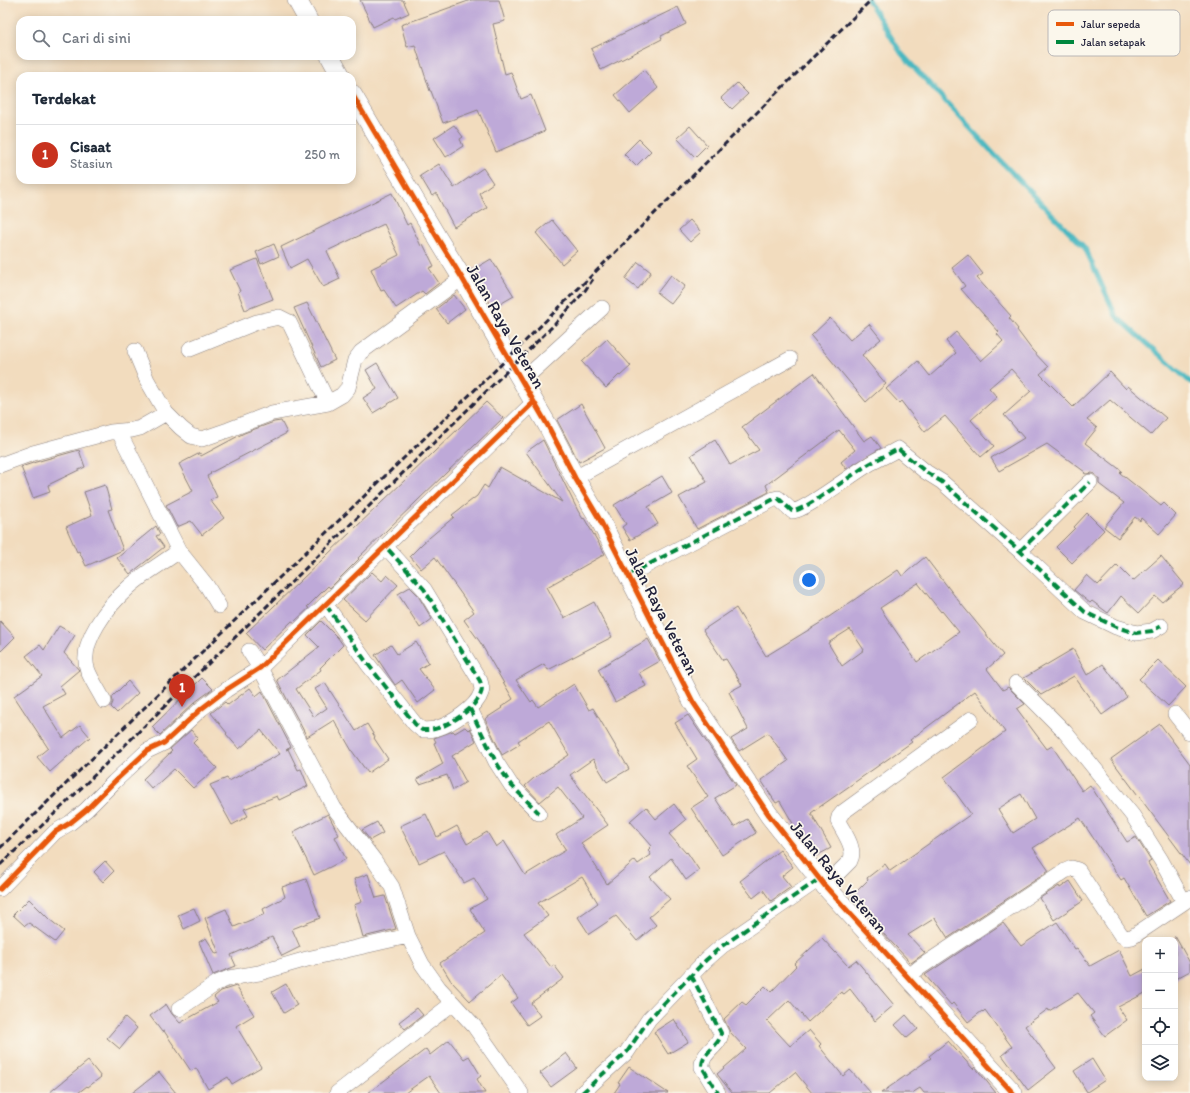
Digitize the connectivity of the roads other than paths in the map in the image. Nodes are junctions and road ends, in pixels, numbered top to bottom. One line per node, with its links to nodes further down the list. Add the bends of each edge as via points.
1 (297, 0): 2 (street)
2 (306, 16)
3 (332, 60): 4 (street)
4 (339, 72)
5 (356, 101): 6 (street, Jalan Raya Veteran)
6 (462, 278): 11 (street, Jalan Raya Veteran); 13 (street, via 361,352 355,360 348,388)
7 (602, 308): 11 (street)
8 (190, 349): 13 (street, via 257,322 279,317 289,322)
9 (135, 351): 14 (street, via 147,380)
10 (790, 359): 17 (street)
11 (522, 381): 12 (street, Jalan Raya Veteran)
12 (534, 402): 17 (street, Jalan Raya Veteran); 19 (street)
13 (328, 403): 14 (street, via 272,413 202,439 191,436)
14 (166, 413): 15 (street, via 140,428)
15 (119, 432): 16 (street, via 33,453); 20 (street)
16 (0, 465)
17 (575, 478): 22 (street, Jalan Raya Veteran)
18 (1090, 482): 21 (street)
19 (386, 546): 23 (street); 30 (street, via 424,589 480,681 482,691)
20 (179, 551): 24 (street, via 207,586); 29 (street, via 129,586 98,623 88,644 86,660 88,671)
21 (1020, 551): 22 (street, via 942,482 898,449 876,460 796,511 792,511 778,498 774,498); 25 (street, via 1085,612 1136,633)
22 (628, 575): 35 (street, Jalan Raya Veteran, via 693,702 769,815)
23 (326, 605): 27 (street); 30 (street, via 367,663 422,730 440,727)
24 (219, 606)
25 (1161, 626)
26 (249, 651): 27 (street)
27 (260, 668): 36 (street, via 201,709 164,743 147,751 86,810 55,832); 38 (street, via 334,808 392,887)
28 (1016, 683): 37 (street, via 1065,732 1133,816)
29 (104, 701)
30 (472, 713): 34 (street, via 496,762 511,785)
31 (1175, 714): 33 (street)
32 (971, 719): 35 (street, via 843,812 838,821 853,856)
33 (1190, 733)
34 (539, 813)
35 (822, 882): 39 (street, via 722,946); 40 (street, Jalan Raya Veteran)
36 (0, 888)
37 (1187, 900): 40 (street, via 1132,937 1126,938 1121,935 1078,870 1072,868)
38 (408, 936): 41 (street, via 422,964); 42 (street, via 229,978 217,983)
39 (691, 975): 45 (street, via 649,1019 627,1052); 46 (street, via 721,1033 719,1040 701,1063)
40 (908, 977): 47 (street, Jalan Raya Veteran)
41 (453, 1003): 43 (street); 44 (street, via 474,1026)
42 (179, 1009)
43 (337, 1093)
44 (521, 1093)
45 (582, 1093)
46 (718, 1093)
47 (1014, 1093)

